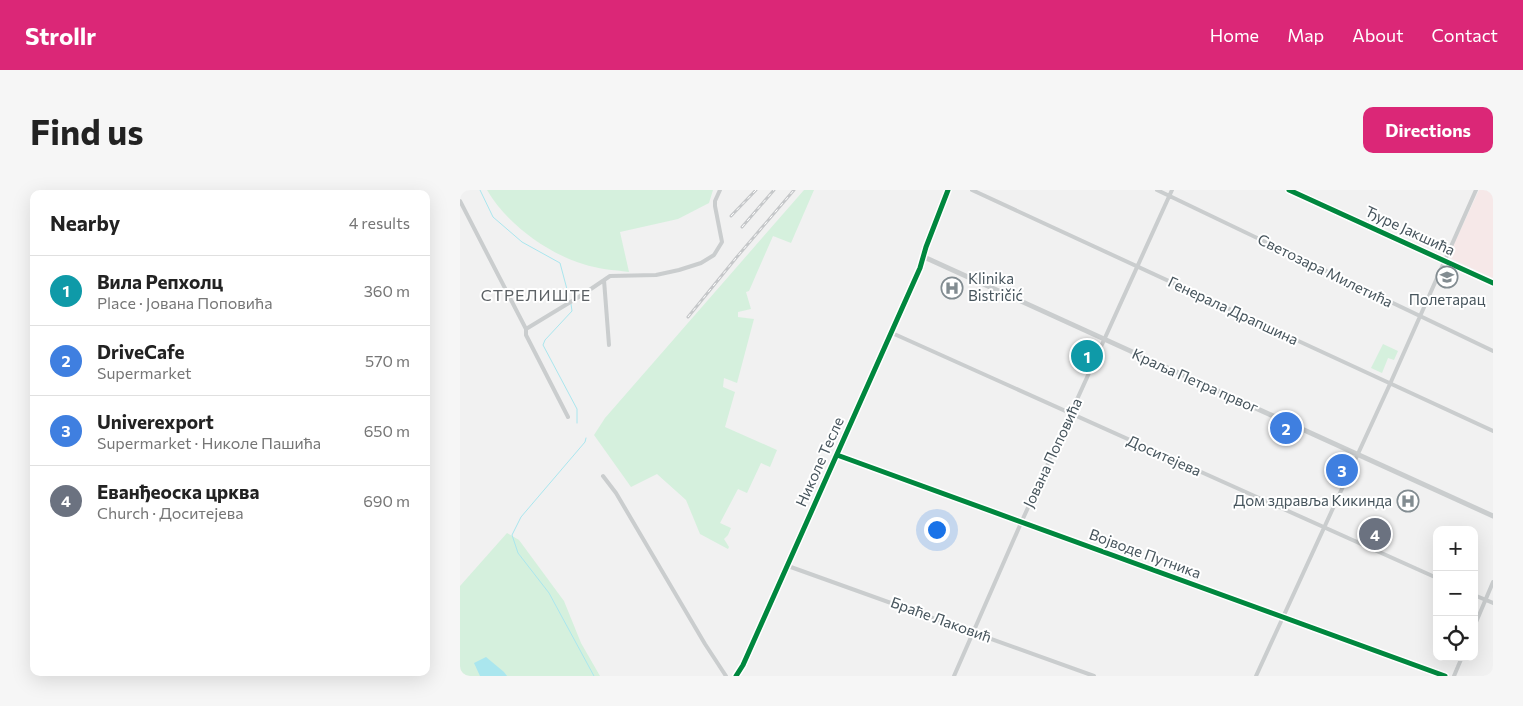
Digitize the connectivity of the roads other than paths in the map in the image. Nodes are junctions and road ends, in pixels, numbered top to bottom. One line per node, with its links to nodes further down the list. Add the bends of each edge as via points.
1 (720, 190): 13 (street, via 715,206 722,242 714,255 679,270 656,275 610,276)
2 (948, 190): 10 (main road, Николе Тесле)
3 (972, 190): 12 (street, Генерала Драпшина)
4 (1157, 190): 8 (street, Светозара Милетића)
5 (1172, 190): 8 (street, Јована Поповића)
6 (1289, 190): 11 (main road, Ђуре Јакшића)
7 (1476, 190): 11 (street)
8 (1169, 196): 12 (street, Јована Поповића); 15 (street, Светозара Милетића)
9 (460, 202): 16 (street)
10 (924, 257): 17 (main road, Николе Тесле); 18 (street, Краља Петра првог)
11 (1445, 261): 14 (main road, Ђуре Јакшића); 15 (street)
12 (1137, 266): 18 (street, Јована Поповића); 21 (street, Генерала Драпшина)
13 (604, 280): 16 (street); 19 (street)
14 (1493, 283)
15 (1420, 317): 20 (street, Светозара Милетића); 21 (street)
16 (526, 329): 23 (street, via 526,335)
17 (892, 333): 22 (street, Доситејева); 25 (main road, Николе Тесле)
18 (1105, 340): 22 (street, Јована Поповића); 26 (street, Краља Петра првог)
19 (609, 345)
20 (1493, 351)
21 (1390, 384): 24 (street, Генерала Драпшина); 26 (street)
22 (1071, 414): 29 (street, Јована Поповића); 30 (street, Доситејева)
23 (568, 417)
24 (1493, 431)
25 (837, 455): 29 (street, Војводе Путника); 31 (main road, Николе Тесле)
26 (1358, 455): 28 (street, Краља Петра првог); 30 (street)
27 (603, 476): 41 (street, via 616,492)
28 (1493, 516)
29 (1021, 523): 37 (street, Војводе Путника); 39 (street, Јована Поповића)
30 (1324, 528): 32 (street, Доситејева); 37 (street)
31 (788, 566): 39 (street, Браће Лаковић); 42 (main road, Николе Тесле)
32 (1433, 576)
33 (1493, 582): 35 (street)
34 (1478, 597): 35 (street)
35 (1485, 600): 36 (street); 38 (street)
36 (1493, 603)
37 (1283, 617): 45 (street); 46 (street, Војводе Путника)
38 (1478, 617)
39 (974, 632): 43 (street, Јована Поповића); 44 (street, Браће Лаковић)
40 (1460, 661): 47 (street)
41 (726, 676)
42 (736, 676)
43 (954, 676)
44 (1094, 676)
45 (1256, 676)
46 (1445, 676)
47 (1454, 676)

